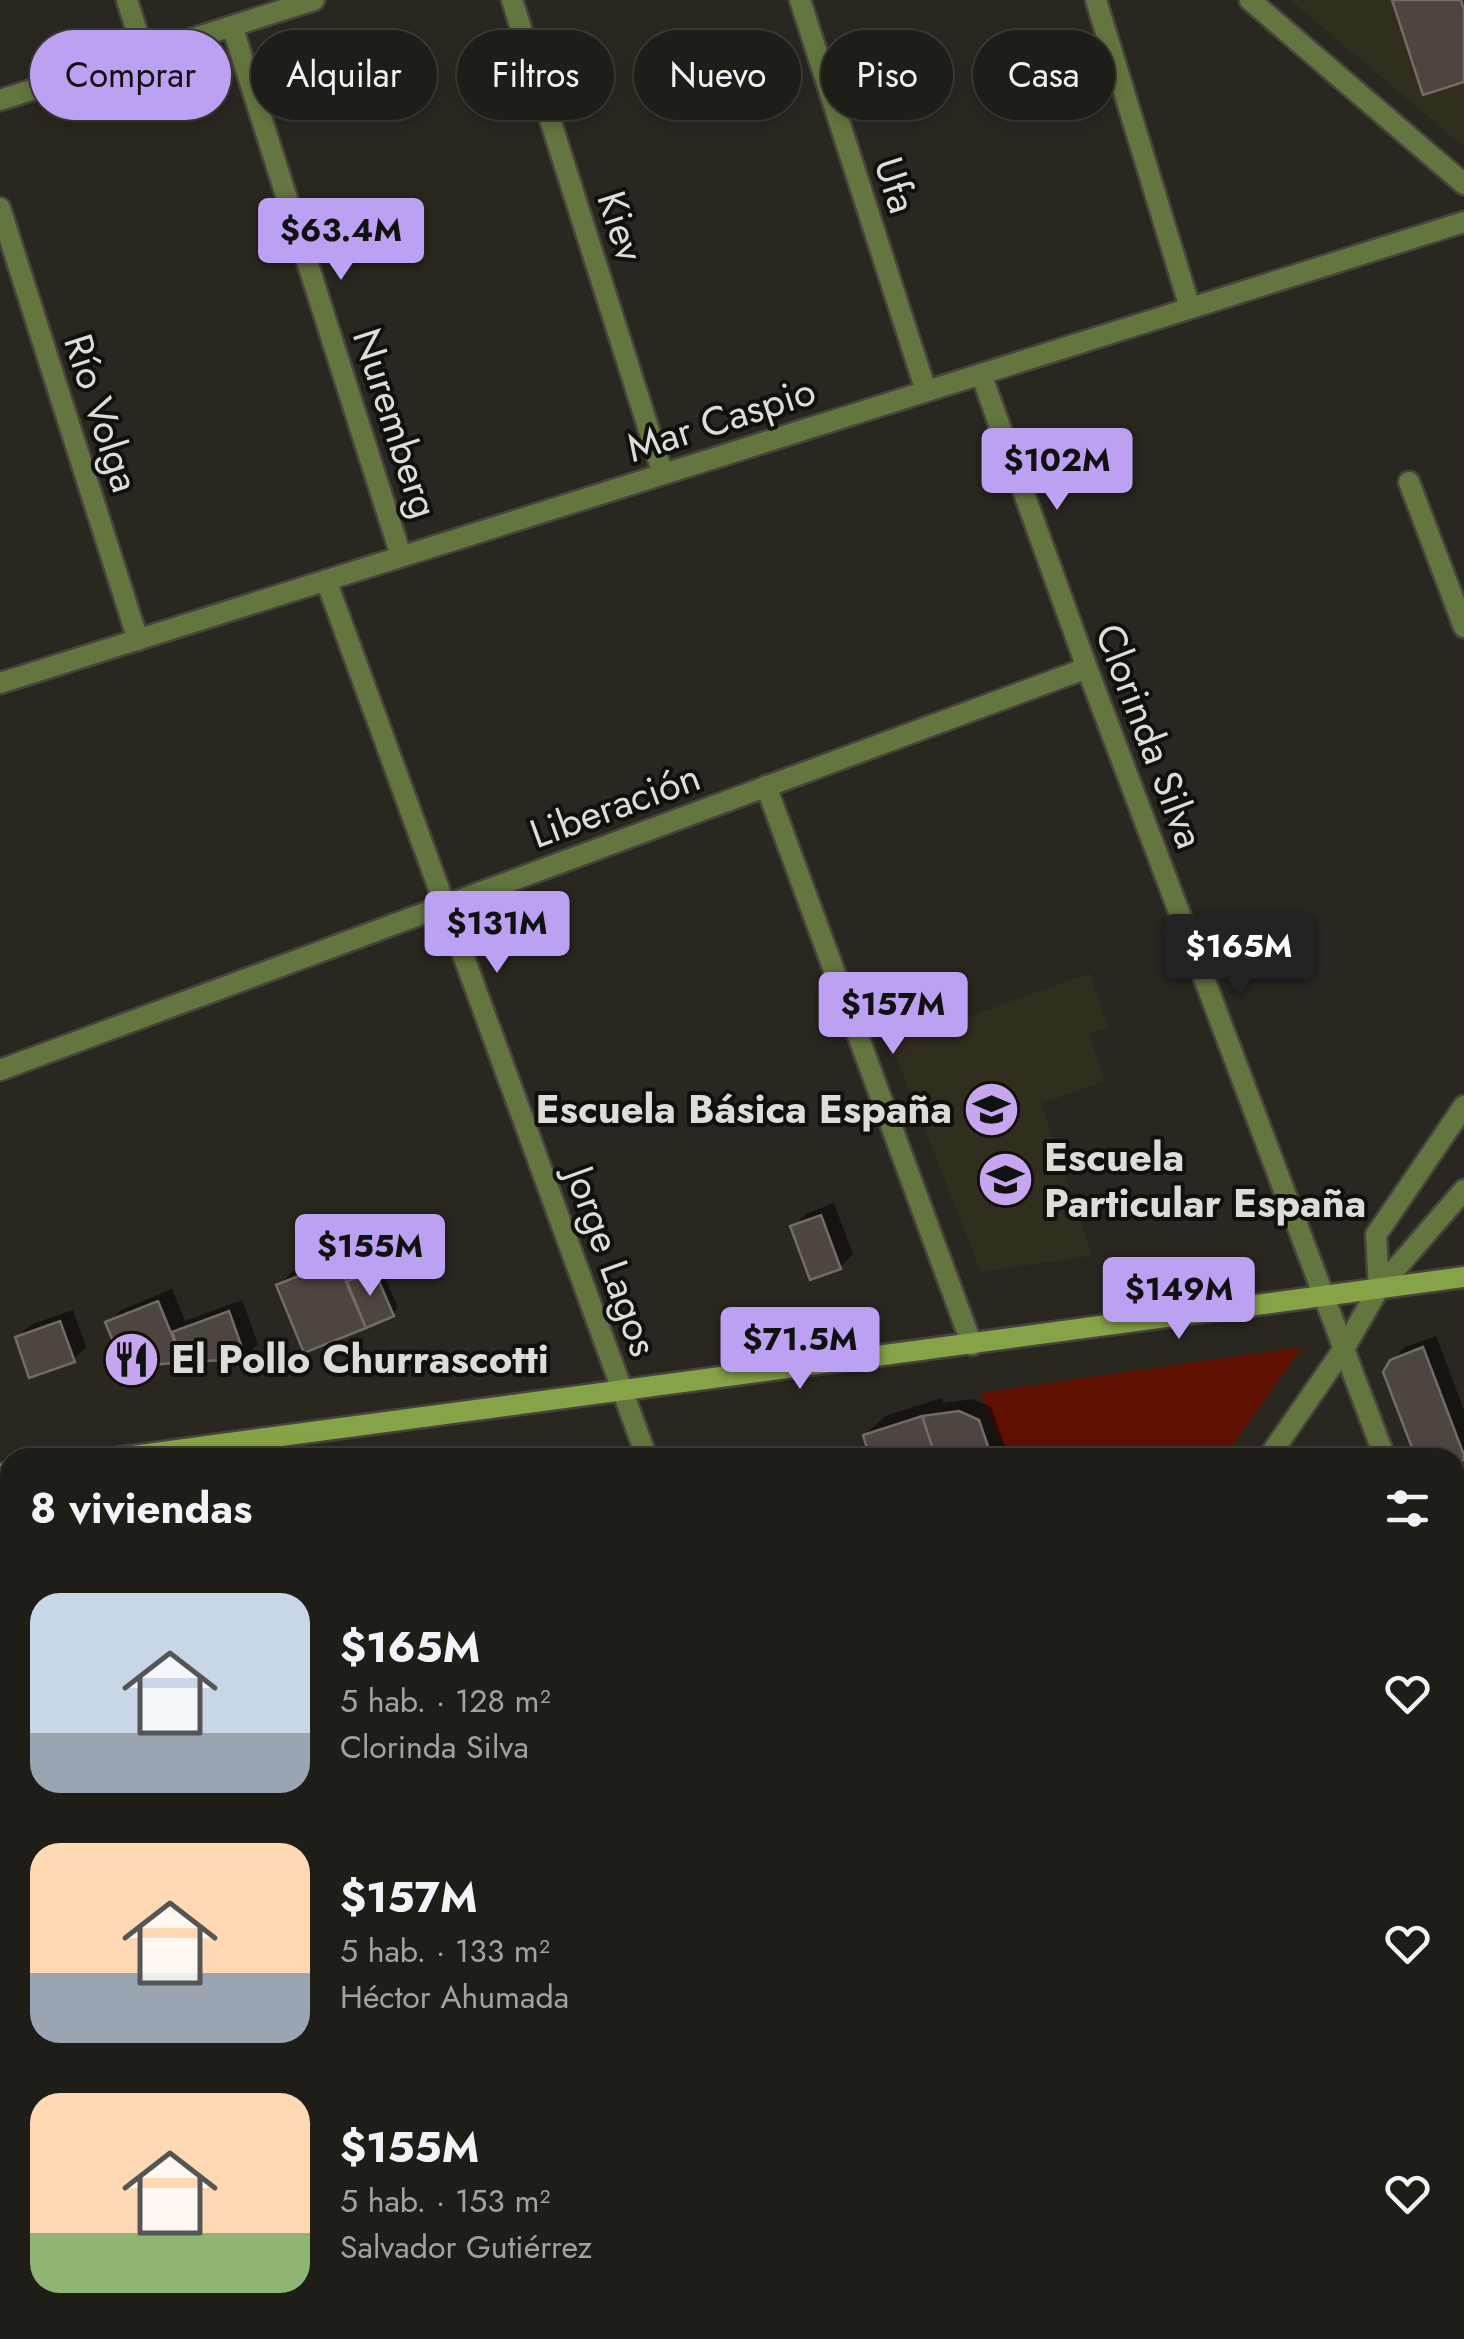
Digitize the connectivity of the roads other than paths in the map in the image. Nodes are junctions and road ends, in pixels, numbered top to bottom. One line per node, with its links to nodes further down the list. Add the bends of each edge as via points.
1 (127, 0): 8 (street)
2 (314, 0): 7 (street)
3 (512, 0): 18 (street, Kiev)
4 (800, 0): 17 (street, Ufa)
5 (1096, 0): 15 (street)
6 (1250, 0): 12 (street)
7 (232, 26): 9 (street); 20 (street, Nuremberg)
8 (136, 30)
9 (219, 30)
10 (30, 90): 11 (street)
11 (0, 100)
12 (1464, 184)
13 (0, 208): 23 (street, Río Volga)
14 (1464, 222): 15 (street, Mar Caspio)
15 (1190, 308): 16 (street, Mar Caspio)
16 (981, 374): 17 (street, Mar Caspio); 24 (street, Clorinda Silva)
17 (926, 391): 18 (street, Mar Caspio)
18 (664, 474): 20 (street, Mar Caspio)
19 (1409, 482): 22 (street)
20 (402, 556): 21 (street, Mar Caspio)
21 (326, 580): 23 (street, Mar Caspio); 27 (street, Jorge Lagos)
22 (1464, 628)
23 (138, 640): 25 (street, Mar Caspio)
24 (1086, 668): 26 (street, Liberación); 33 (street, Clorinda Silva)
25 (0, 683)
26 (766, 786): 27 (street, Liberación); 34 (street)
27 (444, 905): 28 (street, Liberación); 36 (street, Jorge Lagos)
28 (0, 1070)
29 (1464, 1106): 32 (street, via 1376,1235)
30 (1464, 1190): 32 (street)
31 (1464, 1277): 32 (main road)
32 (1378, 1288): 33 (main road); 35 (street)
33 (1326, 1296): 34 (main road); 35 (street, Clorinda Silva)
34 (972, 1345): 36 (main road)
35 (1344, 1347): 39 (street); 40 (street, Clorinda Silva)
36 (622, 1389): 37 (main road); 38 (street, Jorge Lagos)
37 (191, 1448)
38 (643, 1448)
39 (1275, 1448)
40 (1381, 1448)

